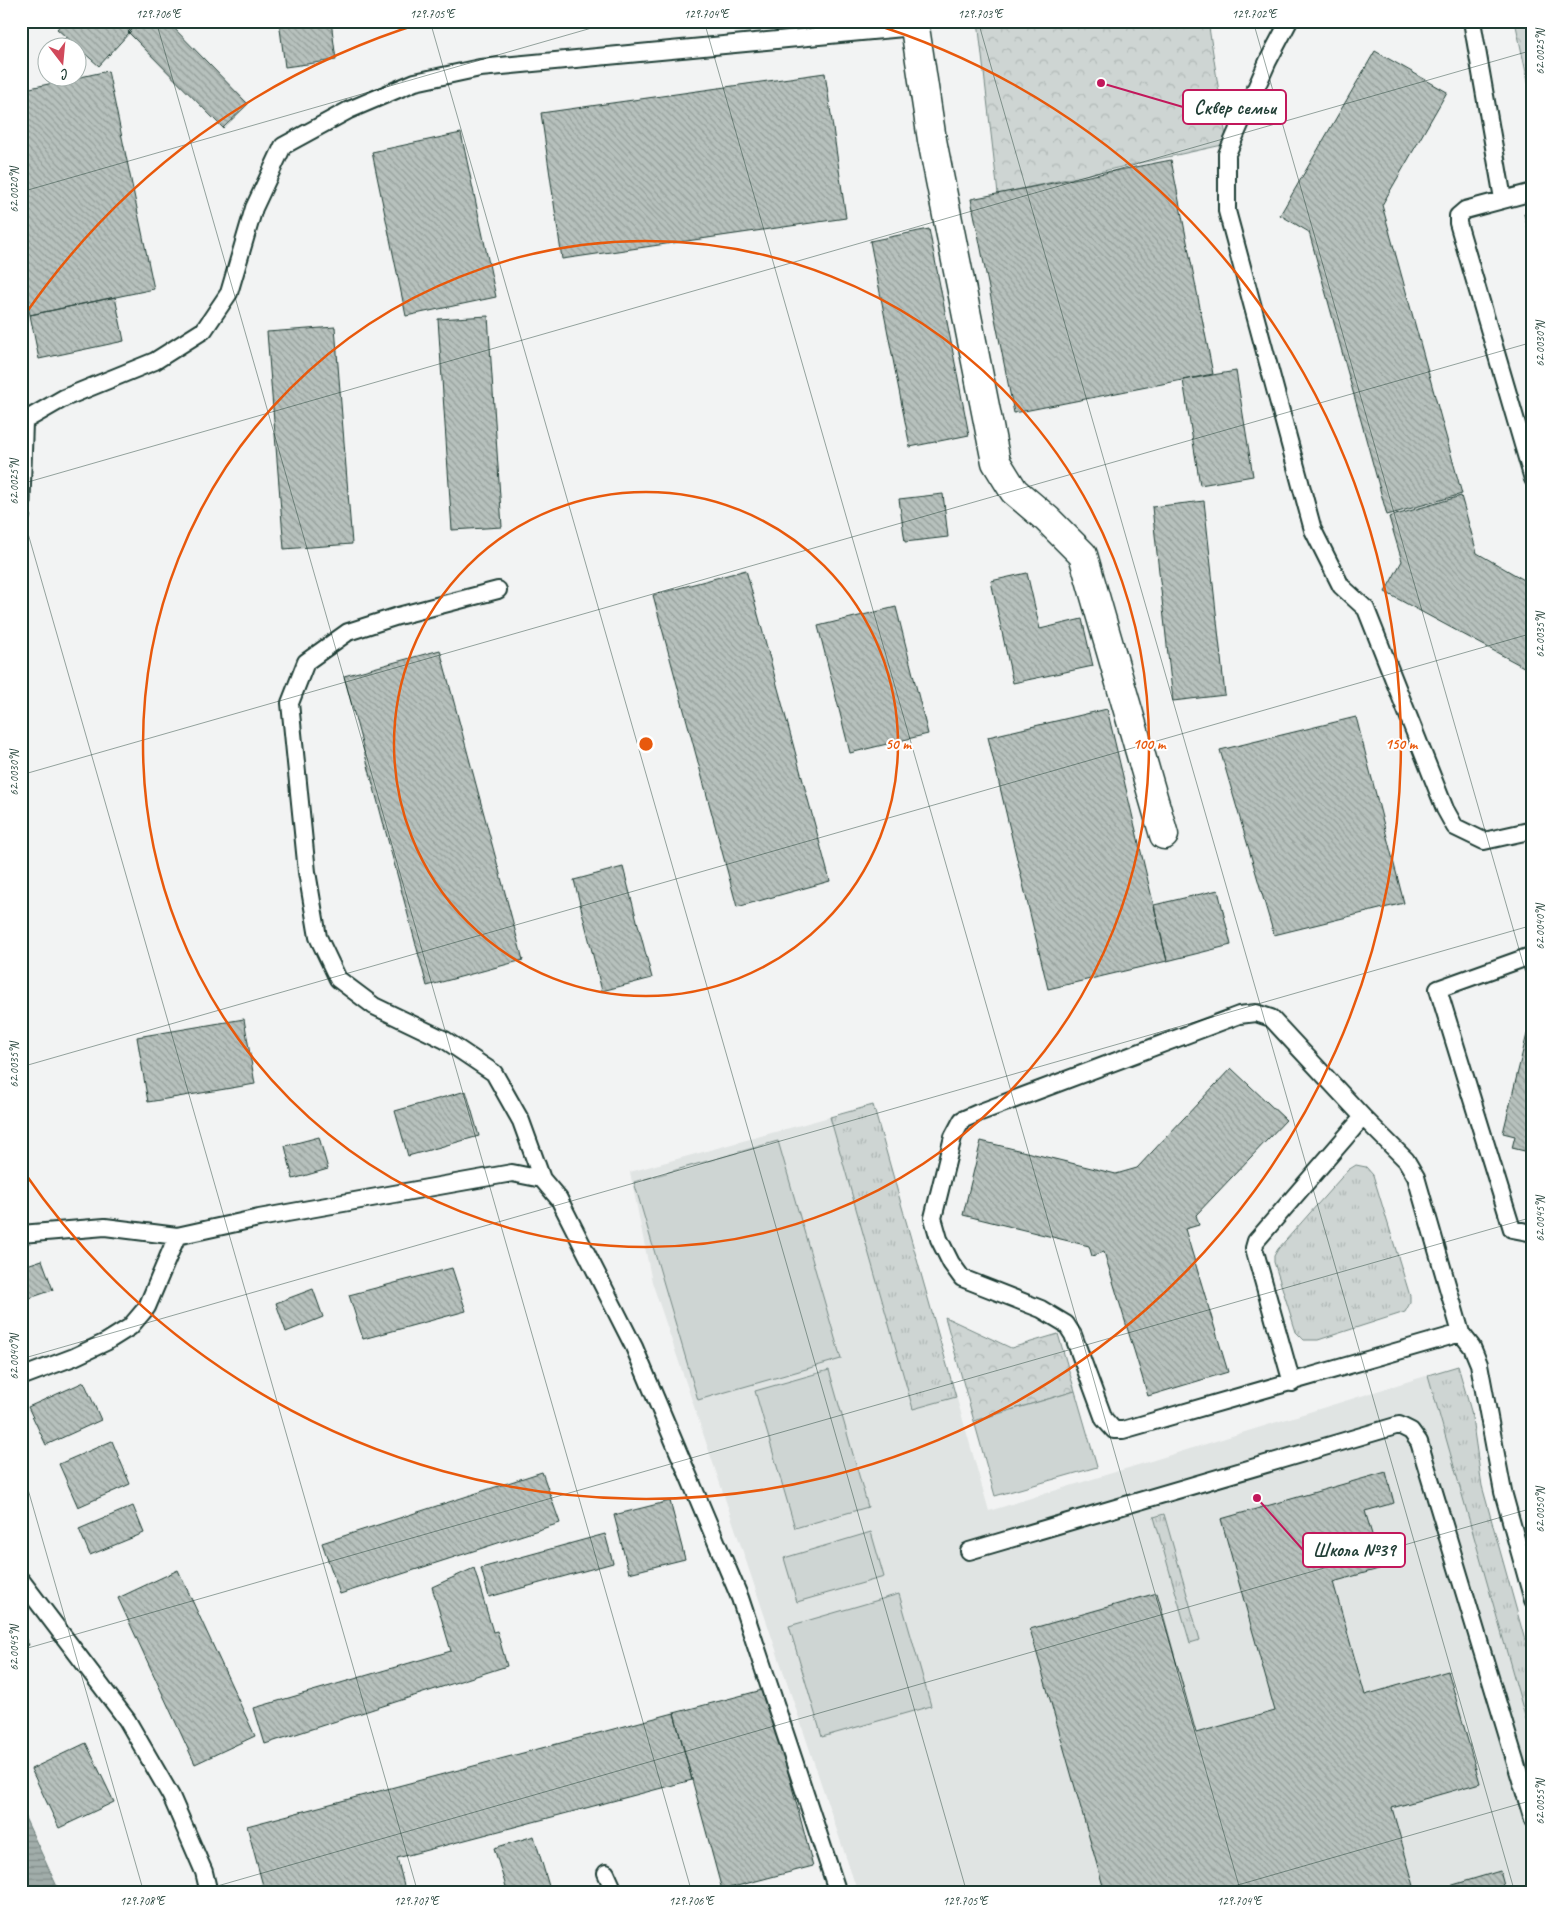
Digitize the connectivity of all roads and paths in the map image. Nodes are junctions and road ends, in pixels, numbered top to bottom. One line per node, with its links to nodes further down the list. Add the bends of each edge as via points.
1 (1289, 21): 10 (lane, via 1227,154 1227,211 1313,530 1341,586 1366,609 1445,809 1456,827 1484,841)
2 (1472, 21): 5 (lane)
3 (914, 24): 6 (lane, via 480,68 415,82 348,110 283,146 254,208 229,293 204,330 155,360); 11 (street, via 932,140 996,462 1014,491 1083,555)
4 (1533, 192): 5 (lane)
5 (1503, 199): 7 (lane, via 1465,210 1458,216 1458,223)
6 (22, 418): 8 (lane)
7 (1533, 479)
8 (21, 516)
9 (498, 590): 14 (lane, via 348,632 306,662 290,703 307,872 318,937 338,979 374,1006 445,1040 494,1072 521,1121)
10 (1533, 830)
11 (1164, 835)
12 (1533, 955): 15 (lane, via 1438,989 1512,1229)
13 (1363, 1117): 18 (lane, via 1406,1160 1416,1177); 20 (lane, via 1256,1241 1254,1248); 20 (lane, via 1270,1018 1256,1013 1239,1015 978,1113 962,1120 953,1137 934,1218 939,1239 951,1263 962,1278 1041,1309 1066,1324 1104,1419 1114,1430)
14 (542, 1179): 17 (lane, via 512,1173 259,1218); 28 (lane, via 558,1199 634,1347 740,1598)
15 (1533, 1233)
16 (21, 1234): 17 (lane, via 105,1227)
17 (177, 1236): 19 (lane, via 147,1307 130,1327 106,1342)
18 (1461, 1333): 20 (lane); 23 (lane, via 1479,1364 1503,1492)
19 (21, 1377)
20 (1292, 1383)
21 (969, 1551): 24 (lane, via 1399,1425 1411,1431 1420,1442)
22 (21, 1580): 26 (lane, via 127,1720 171,1796 204,1872)
23 (1533, 1600)
24 (1533, 1820)
25 (606, 1873): 27 (lane)
26 (209, 1893)
27 (615, 1893)
28 (838, 1893)

